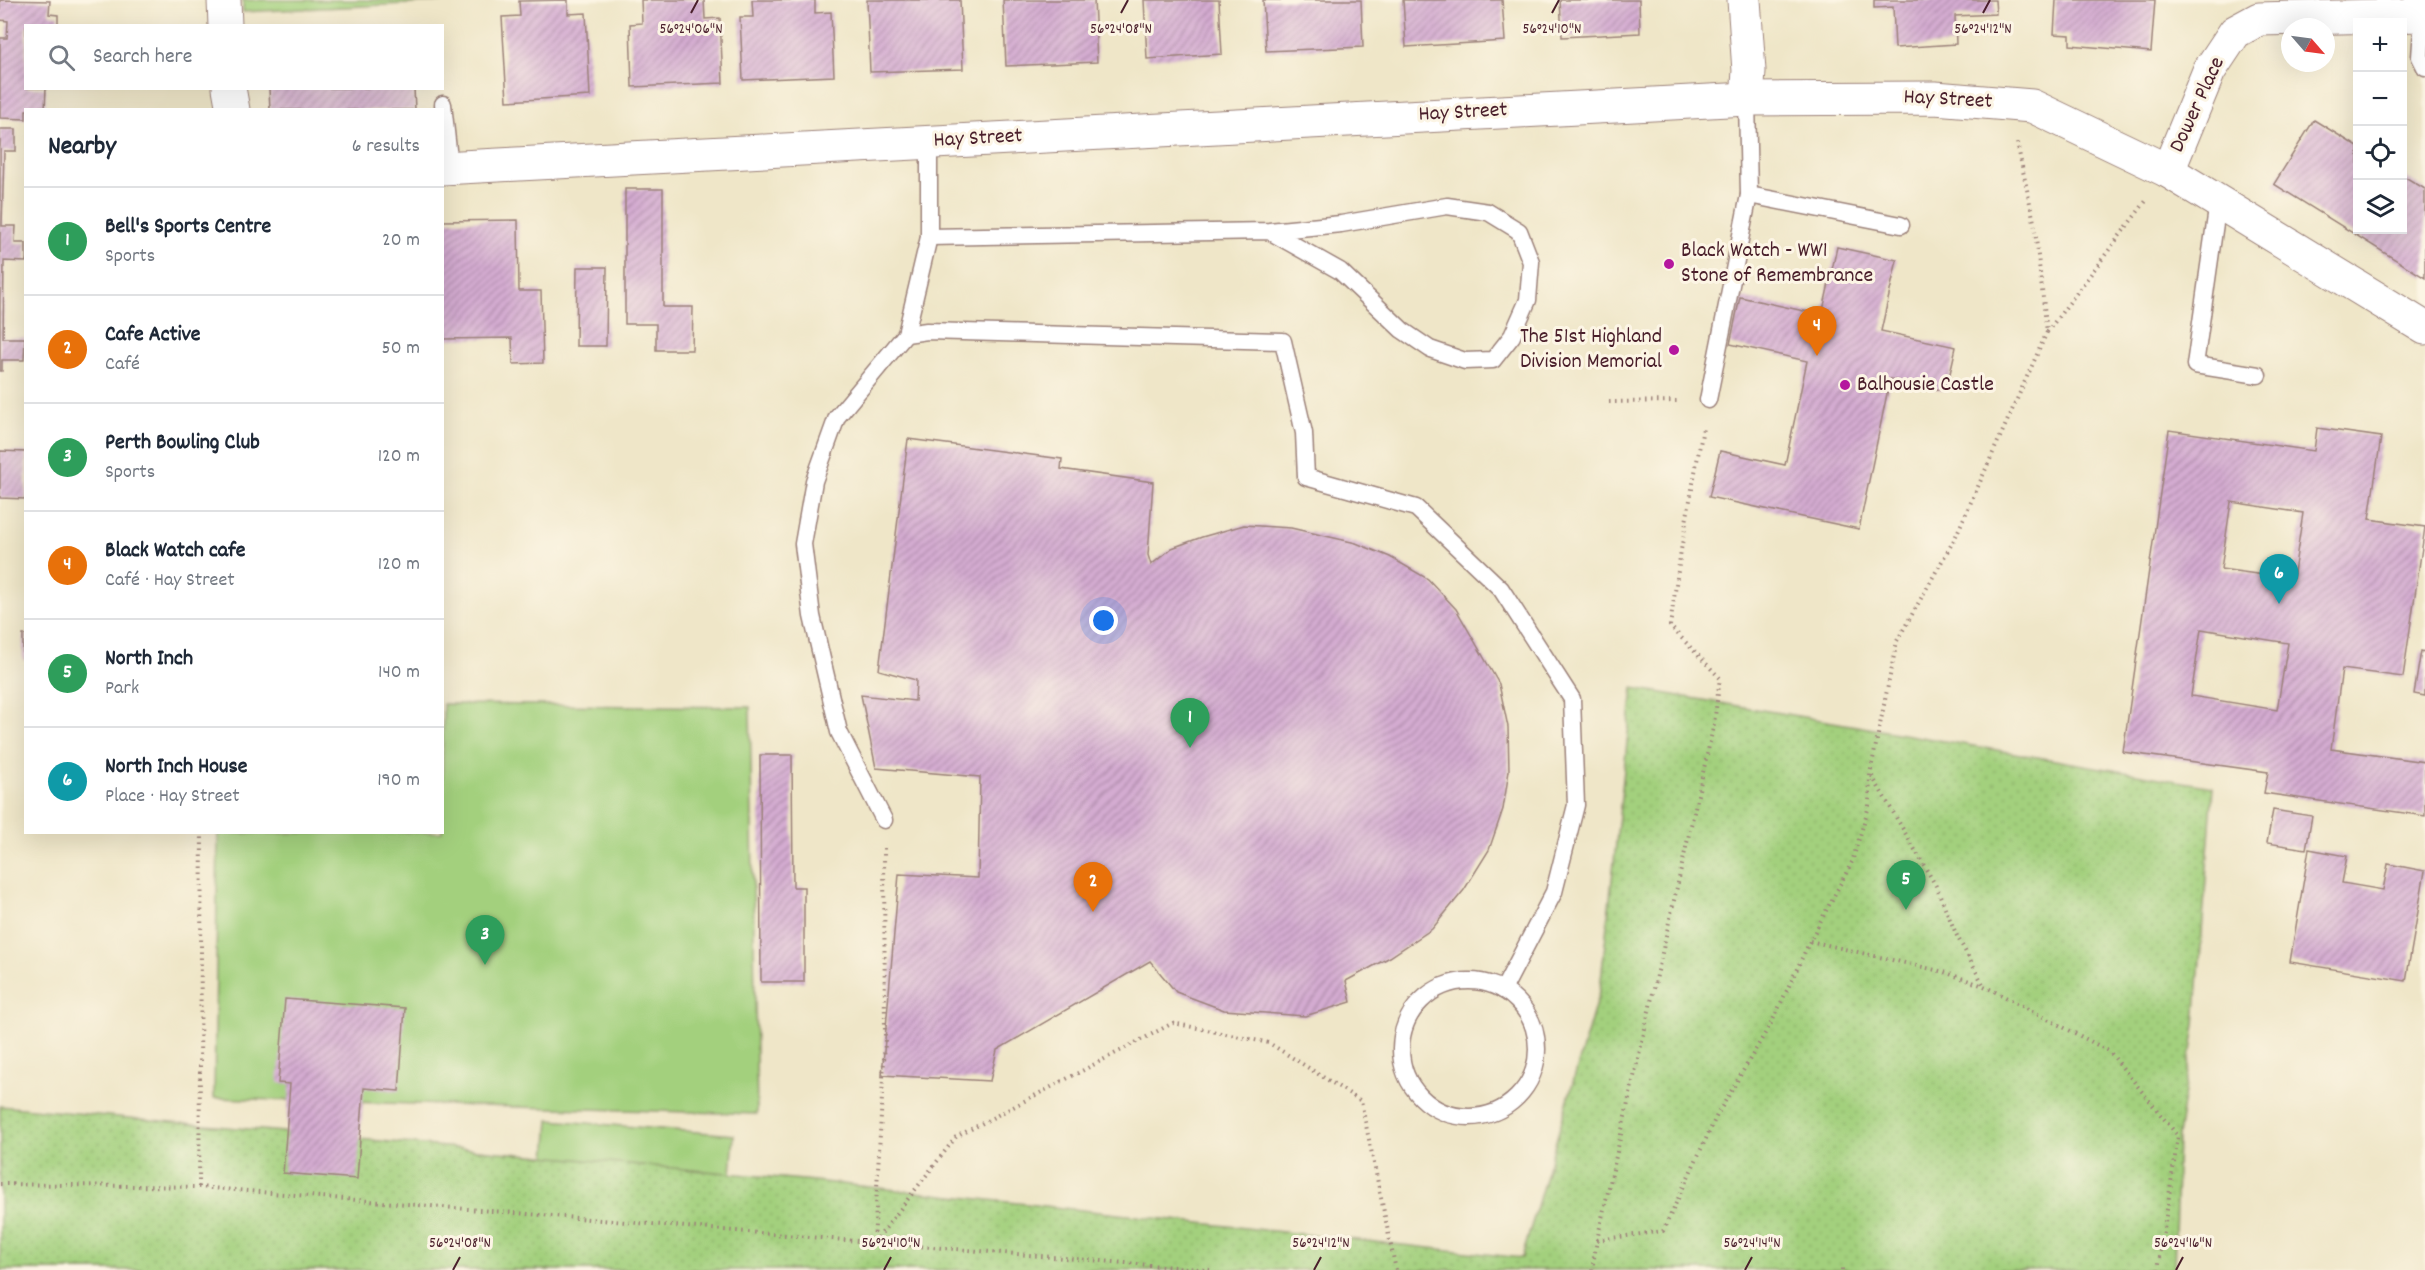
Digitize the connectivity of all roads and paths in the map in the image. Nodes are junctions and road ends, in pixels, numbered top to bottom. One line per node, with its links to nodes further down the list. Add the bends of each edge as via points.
1 (224, 0): 4 (street)
2 (1744, 0): 7 (street)
3 (2422, 7): 5 (lane, via 2420,57); 15 (street, Dower Place, via 2259,19 2235,32 2209,71)
4 (225, 24)
5 (2425, 67)
6 (229, 90): 10 (street)
7 (1748, 99): 9 (street, Hay Street, via 1935,98); 13 (street, Hay Street); 16 (lane)
8 (443, 104): 11 (lane)
9 (2008, 104): 15 (street, Hay Street, via 2032,106); 22 (path, via 2034,222)
10 (233, 108)
11 (443, 108)
12 (444, 125): 14 (lane)
13 (929, 141): 14 (street, Hay Street); 20 (lane)
14 (446, 168)
15 (2168, 171): 17 (street, Hay Street); 22 (path)
16 (1749, 195): 18 (lane); 25 (lane)
17 (2218, 202): 21 (street, Hay Street); 24 (lane, via 2195,365)
18 (1901, 225)
19 (1269, 231): 19 (lane, via 1340,271 1381,311 1430,349 1465,362 1493,360 1512,336 1528,300 1532,262 1519,231 1488,212 1447,206 1341,224); 20 (lane)
20 (929, 237): 23 (lane)
21 (2425, 328)
22 (2047, 332): 27 (path, via 1955,538 1897,641)
23 (906, 334): 28 (lane, via 837,417 814,481 803,544 812,616 839,732); 32 (lane, via 927,331 1283,341 1304,433 1306,477 1416,508 1501,590 1572,699 1575,805 1554,892)
24 (2258, 375)
25 (1708, 400): 26 (path); 35 (path, via 1670,626 1720,678 1714,724)
26 (1609, 402)
27 (1870, 774): 30 (path, via 1869,806 1852,862); 31 (path, via 1936,886)
28 (884, 820): 36 (path, via 885,1042)
29 (202, 834): 34 (path)
30 (1810, 941): 31 (path, via 1944,972); 35 (path, via 1773,1020 1717,1115 1663,1231)
31 (1984, 986): 40 (path, via 2109,1052 2178,1136)
32 (1503, 990): 32 (lane, via 1521,1005 1532,1024 1537,1046 1534,1069 1524,1089 1508,1105 1488,1115 1466,1118 1443,1113 1424,1101 1406,1074 1400,1041 1407,1019 1420,1001 1438,988 1460,981 1483,982)
33 (0, 1184): 34 (path)
34 (199, 1187): 36 (path)
35 (1597, 1240): 39 (path)
36 (874, 1243): 37 (path); 38 (path, via 956,1137 1173,1023 1269,1043 1361,1101)
37 (1211, 1270)
38 (1396, 1270)
39 (1592, 1270)
40 (2158, 1270)

